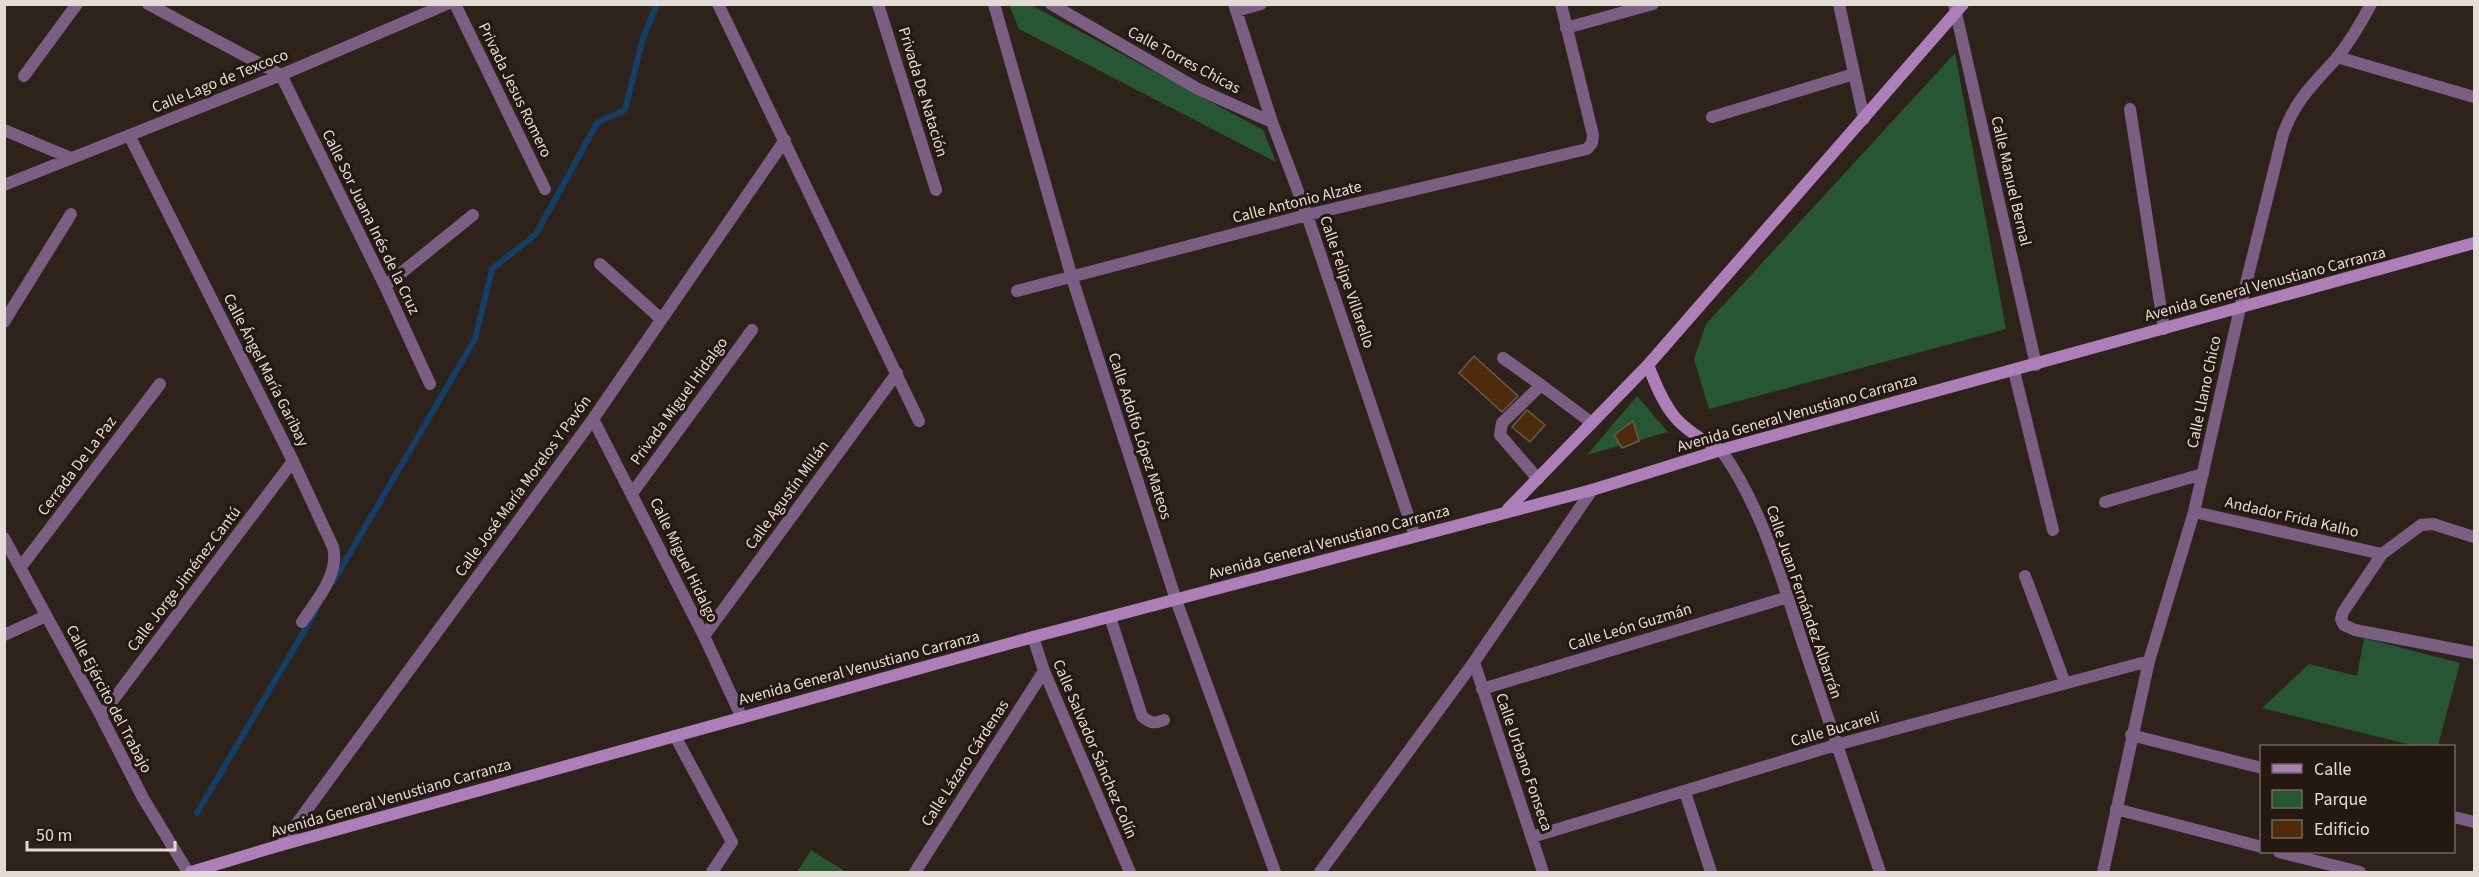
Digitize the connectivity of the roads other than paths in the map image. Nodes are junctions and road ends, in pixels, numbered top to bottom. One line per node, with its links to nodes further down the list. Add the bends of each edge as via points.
1 (77, 4): 20 (street)
2 (148, 4): 19 (street)
3 (456, 4): 31 (street, Privada Jesus Romero)
4 (718, 4): 28 (street)
5 (878, 4): 32 (street, Privada De Natación)
6 (994, 4): 38 (street, Calle Adolfo López Mateos)
7 (1051, 4): 25 (street, Calle Torres Chicas, via 1198,89)
8 (1261, 4): 15 (street)
9 (1561, 4): 16 (street)
10 (1653, 4): 16 (street)
11 (1839, 4): 18 (street)
12 (2372, 4): 17 (street, Calle Llano Chico)
13 (440, 6): 19 (street, Calle Lago de Texcoco)
14 (1957, 7): 24 (main road); 48 (street, Calle Manuel Bernal)
15 (1235, 8): 25 (street, Calle Felipe Villarello)
16 (1566, 28): 35 (street, Calle Antonio Alzate, via 1593,135 1587,149)
17 (2337, 57): 21 (street); 41 (street, Calle Llano Chico, via 2305,92 2289,119)
18 (1854, 74): 23 (street); 24 (street)
19 (281, 75): 27 (street, Calle Lago de Texcoco); 39 (street, Calle Sor Juana Inés de la Cruz)
20 (24, 76)
21 (2475, 97)
22 (2130, 109): 44 (street)
23 (1712, 117)
24 (1864, 119): 47 (main road)
25 (1272, 122): 35 (street, Calle Felipe Villarello)
26 (4, 130): 29 (street)
27 (129, 135): 29 (street, Calle Lago de Texcoco); 58 (street, Calle Ángel María Garibay)
28 (785, 140): 42 (street, Calle José María Morelos Y Pavón); 50 (street)
29 (71, 158): 30 (street, Calle Lago de Texcoco)
30 (4, 185)
31 (545, 189)
32 (936, 190)
33 (71, 214): 43 (street)
34 (473, 215): 39 (street)
35 (1307, 215): 38 (street, Calle Antonio Alzate); 67 (street, Calle Felipe Villarello)
36 (2475, 243): 41 (main road, Avenida General Venustiano Carranza)
37 (600, 264): 42 (street)
38 (1072, 278): 40 (street, Calle Antonio Alzate); 74 (street, Calle Adolfo López Mateos)
39 (385, 286): 52 (street, Calle Sor Juana Inés de la Cruz)
40 (1017, 291)
41 (2240, 308): 44 (main road, Avenida General Venustiano Carranza); 59 (street, Calle Llano Chico)
42 (662, 319): 54 (street, Calle José María Morelos Y Pavón)
43 (4, 322)
44 (2164, 329): 48 (main road, Avenida General Venustiano Carranza)
45 (752, 330): 62 (street, Privada Miguel Hidalgo)
46 (1503, 358): 53 (street)
47 (1648, 365): 56 (main road); 57 (main road, via 1669,411 1691,433)
48 (2036, 365): 49 (main road, Avenida General Venustiano Carranza)
49 (2014, 370): 57 (main road, Avenida General Venustiano Carranza); 66 (street)
50 (897, 373): 55 (street); 79 (street, Calle Agustín Millán)
51 (160, 384): 71 (street, Cerrada De La Paz)
52 (430, 384)
53 (1541, 385): 56 (street); 60 (street, via 1502,423 1500,431)
54 (593, 418): 62 (street, Calle Miguel Hidalgo); 99 (street, Calle José María Morelos Y Pavón)
55 (919, 421)
56 (1592, 423): 60 (main road)
57 (1721, 450): 61 (main road, Avenida General Venustiano Carranza); 73 (street, Calle Juan Fernández Albarrán, via 1747,492)
58 (294, 461): 77 (street, Calle Ángel María Garibay, via 336,560); 87 (street, Calle Jorge Jiménez Cantú)
59 (2203, 474): 63 (street); 65 (street, Calle Llano Chico)
60 (1538, 479): 64 (main road)
61 (1592, 490): 64 (main road, Avenida General Venustiano Carranza); 82 (street)
62 (633, 492): 79 (street, Calle Miguel Hidalgo)
63 (2105, 502)
64 (1507, 510): 67 (main road, Avenida General Venustiano Carranza)
65 (2194, 513): 70 (street, Andador Frida Kalho); 83 (street, Calle Llano Chico)
66 (2053, 530)
67 (1415, 536): 74 (main road, Avenida General Venustiano Carranza)
68 (2475, 537): 70 (street, via 2442,526 2421,525)
69 (4, 538): 71 (street, Calle Ejército del Trabajo)
70 (2382, 555): 81 (street, via 2343,612 2344,625)
71 (20, 568): 75 (street, Calle Ejército del Trabajo)
72 (2025, 576): 85 (street)
73 (1788, 597): 86 (street, Calle León Guzmán); 92 (street, Calle Juan Fernández Albarrán)
74 (1176, 600): 76 (main road, Avenida General Venustiano Carranza); 106 (street, Calle Adolfo López Mateos)
75 (46, 616): 78 (street); 87 (street, Calle Ejército del Trabajo)
76 (1110, 617): 80 (main road, Avenida General Venustiano Carranza); 89 (street, via 1142,716 1155,723)
77 (302, 622)
78 (4, 634)
79 (704, 636): 88 (street, Calle Miguel Hidalgo)
80 (1033, 638): 84 (street, Calle Salvador Sánchez Colín); 88 (main road, Avenida General Venustiano Carranza)
81 (2475, 653)
82 (1474, 662): 86 (street, Calle Urbano Fonseca); 107 (street)
83 (2149, 662): 85 (street, Calle Bucareli); 90 (street, Calle Llano Chico)
84 (1044, 671): 104 (street, Calle Lázaro Cárdenas); 105 (street, Calle Salvador Sánchez Colín)
85 (2065, 683): 92 (street, Calle Bucareli)
86 (1482, 689): 98 (street, Calle Urbano Fonseca)
87 (101, 716): 102 (street, Calle Ejército del Trabajo, via 143,798)
88 (742, 718): 91 (main road, Avenida General Venustiano Carranza)
89 (1164, 720)
90 (2131, 735): 93 (street); 95 (street, Calle Llano Chico)
91 (675, 736): 99 (main road, Avenida General Venustiano Carranza); 103 (street, via 732,842)
92 (1836, 745): 94 (street, Calle Bucareli); 110 (street, Calle Juan Fernández Albarrán)
93 (2260, 767)
94 (1685, 792): 98 (street, Calle Bucareli); 109 (street)
95 (2116, 809): 100 (street); 111 (street, Calle Llano Chico)
96 (2455, 817): 97 (street)
97 (2475, 822)
98 (1532, 837): 108 (street, Calle Urbano Fonseca)
99 (281, 845): 102 (main road, Avenida General Venustiano Carranza)
100 (2260, 846)
101 (2283, 853): 112 (street)
102 (190, 873)
103 (712, 873)
104 (915, 873)
105 (1130, 873)
106 (1275, 873)
107 (1320, 873)
108 (1543, 873)
109 (1711, 873)
110 (1880, 873)
111 (2103, 873)
112 (2360, 873)

